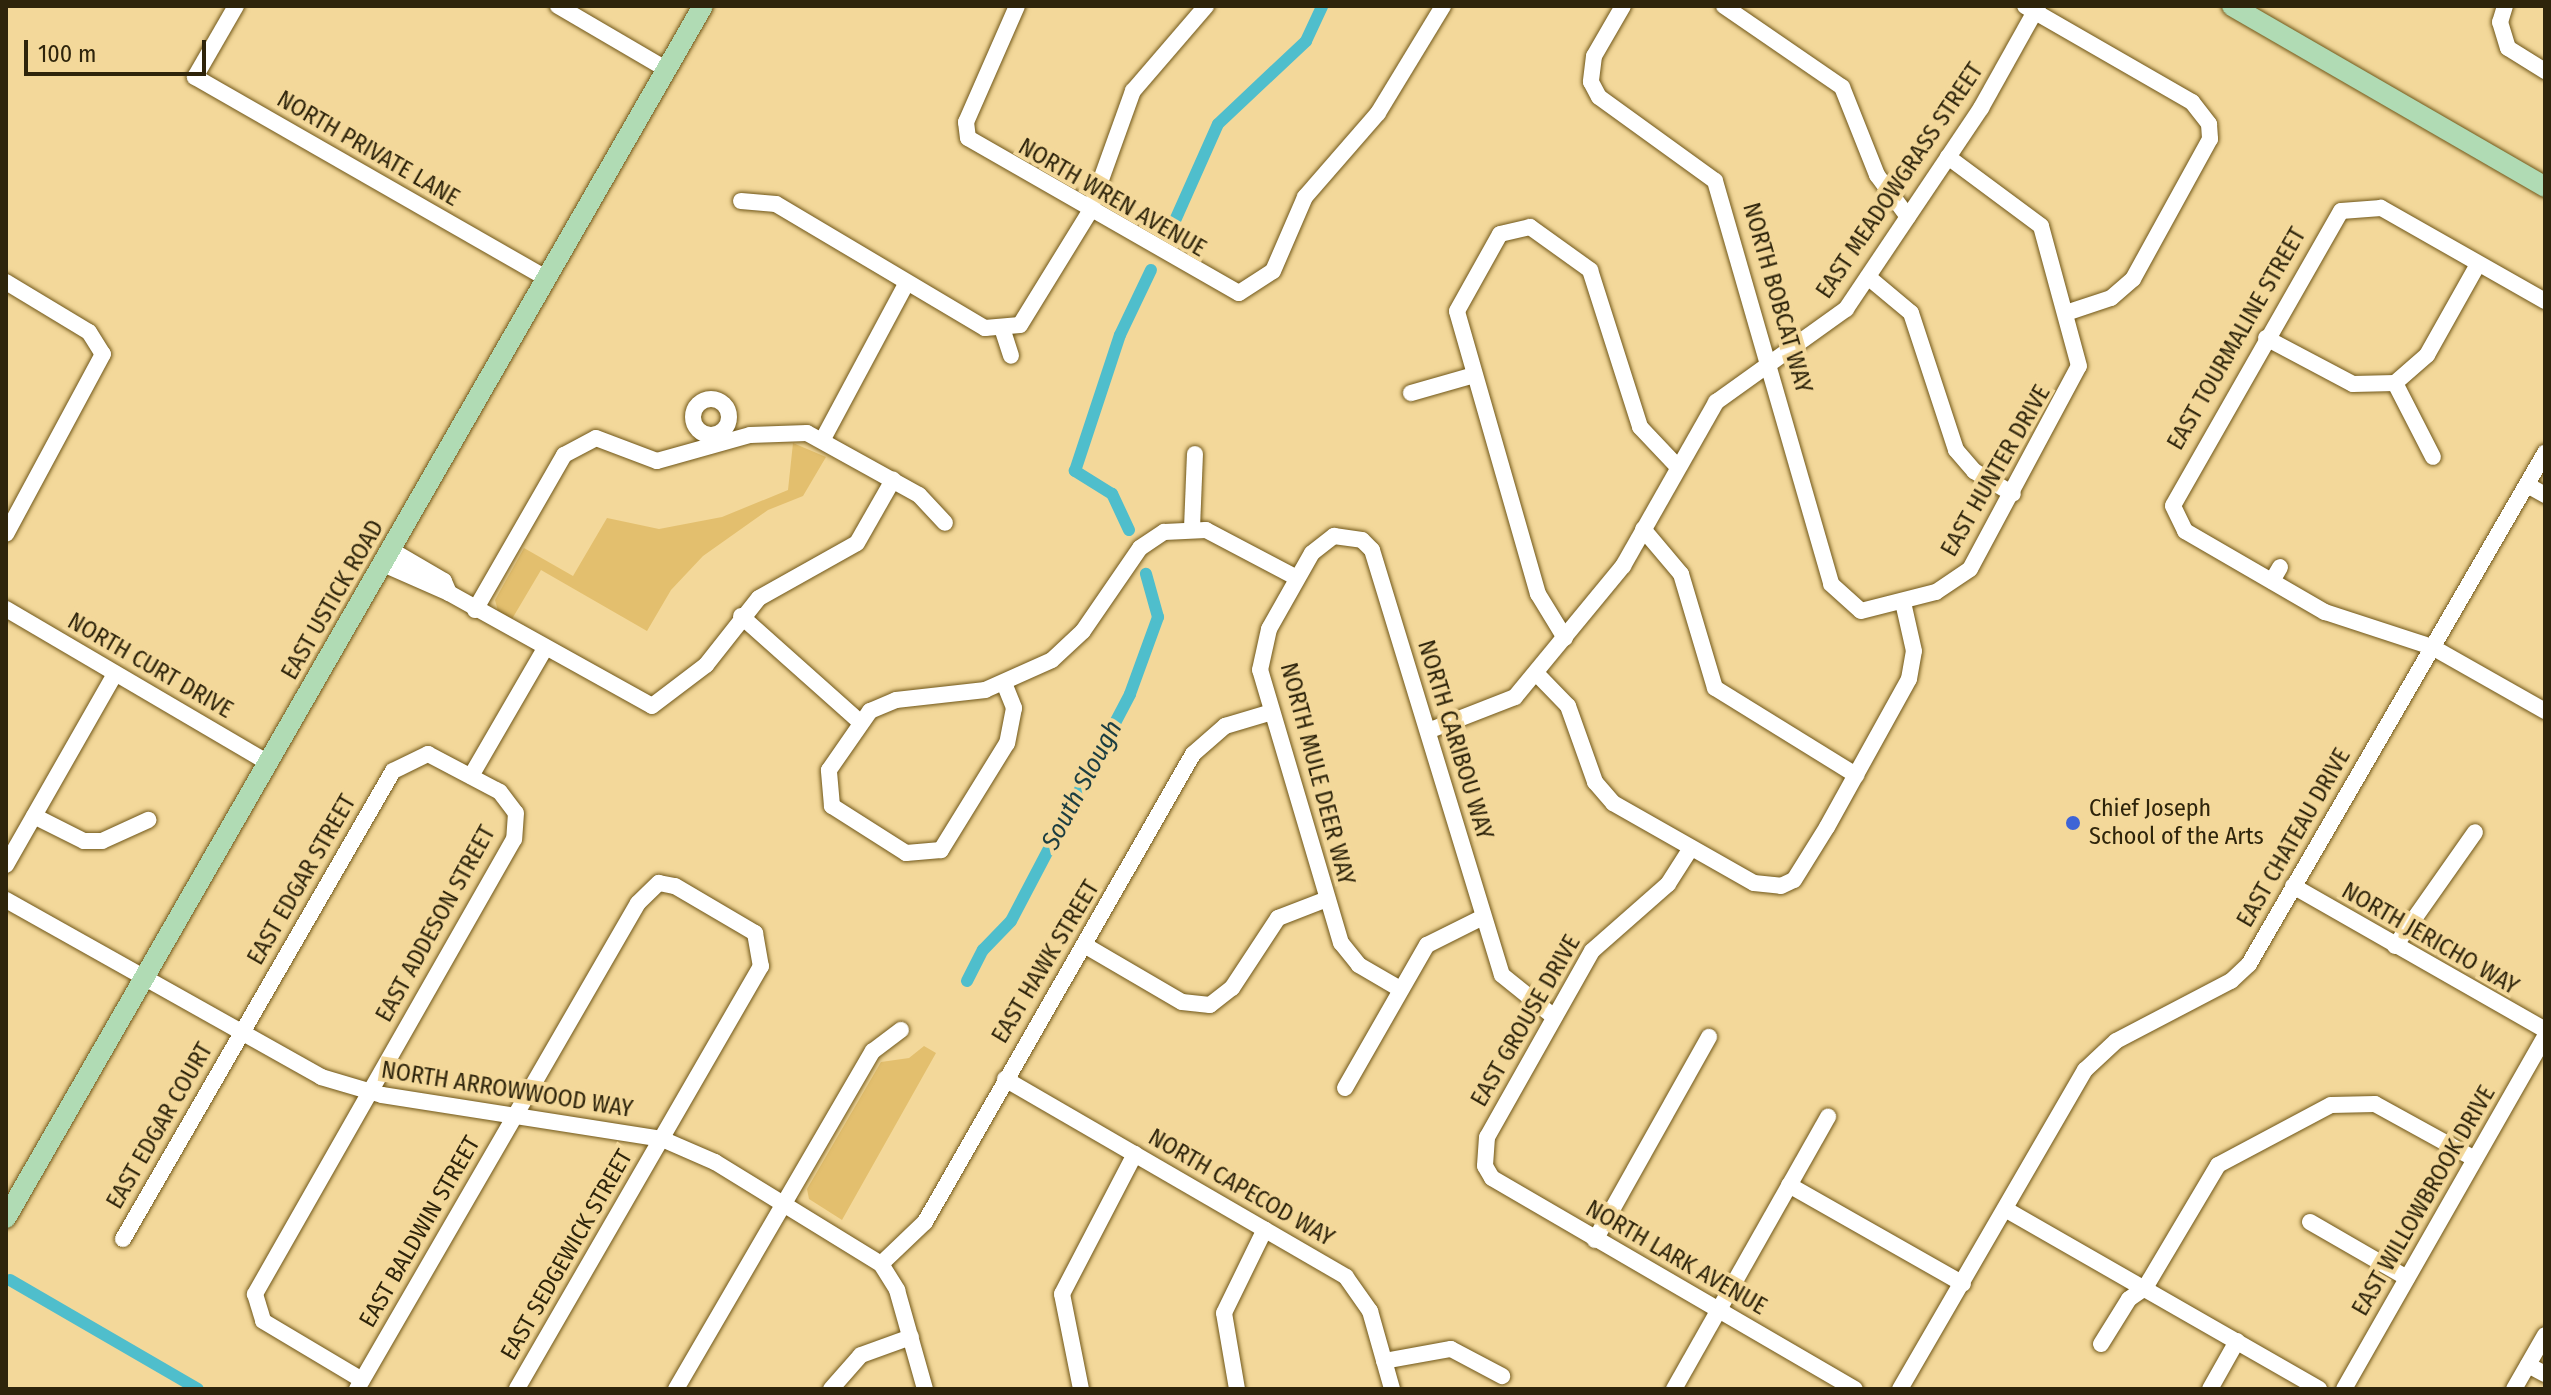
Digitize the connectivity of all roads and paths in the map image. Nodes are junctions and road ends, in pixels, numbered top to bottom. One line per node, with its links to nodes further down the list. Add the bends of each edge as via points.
1 (236, 6): 21 (street, NORTH PRIVATE LANE, via 195,77)
2 (558, 6): 12 (street)
3 (703, 6): 12 (main road, EAST USTICK ROAD)
4 (1017, 6): 17 (street, NORTH WREN AVENUE, via 966,122 968,138 982,152)
5 (1206, 6): 17 (street, via 1133,91)
6 (1443, 6): 17 (street, NORTH WREN AVENUE, via 1378,113 1305,197 1273,271 1251,291 1225,290)
7 (1623, 6): 29 (street, NORTH BOBCAT WAY, via 1594,56 1591,82 1599,97 1715,181)
8 (2232, 6): 15 (main road)
9 (2505, 6): 13 (street, via 2500,22 2508,48)
10 (1729, 7): 18 (street, via 1842,87 1877,175)
11 (2033, 8): 14 (street, EAST MEADOWGRASS STREET); 25 (street, via 2203,111 2210,139 2133,279 2111,298)
12 (666, 69): 21 (main road, EAST USTICK ROAD)
13 (2545, 71)
14 (1948, 157): 18 (street, EAST MEADOWGRASS STREET); 25 (street, EAST HUNTER DRIVE, via 2041,226)
15 (2545, 187)
16 (741, 201): 23 (street, via 776,204)
17 (1089, 213): 26 (street, via 1029,315)
18 (1908, 217): 20 (street, EAST MEADOWGRASS STREET)
19 (2478, 264): 24 (street); 27 (street, EAST TOURMALINE STREET, via 2381,208 2354,205 2331,222); 31 (street, via 2427,355)
20 (1868, 277): 29 (street, EAST MEADOWGRASS STREET, via 1837,319); 40 (street, via 1911,313 1956,450 1974,471)
21 (547, 279): 46 (main road, EAST USTICK ROAD)
22 (6, 282): 45 (street, via 89,332 103,354)
23 (906, 284): 26 (street); 33 (street)
24 (2545, 301)
25 (2069, 312): 40 (street, EAST HUNTER DRIVE, via 2079,352 2076,380)
26 (1003, 331): 28 (street)
27 (2266, 338): 31 (street, via 2353,384); 53 (street, EAST TOURMALINE STREET, via 2173,506 2185,531 2276,574 2339,618)
28 (1011, 356)
29 (1771, 361): 37 (street, EAST MEADOWGRASS STREET, via 1716,402); 48 (street, NORTH BOBCAT WAY, via 1837,597 1861,611)
30 (1474, 375): 32 (street); 37 (street, via 1457,311 1491,244 1512,227 1530,227 1590,270 1640,427); 52 (street, via 1538,594)
31 (2395, 383): 36 (street)
32 (1411, 393)
33 (823, 439): 38 (street); 50 (street, via 790,430 717,441 657,461 596,438 580,443 564,455)
34 (2545, 453): 39 (street, EAST CHATEAU DRIVE)
35 (1195, 454): 43 (street)
36 (2433, 457)
37 (1678, 467): 44 (street, EAST MEADOWGRASS STREET)
38 (893, 480): 42 (street); 51 (street, via 857,543 785,580)
39 (2527, 485): 41 (street); 53 (street, EAST CHATEAU DRIVE)
40 (2013, 494): 48 (street, EAST HUNTER DRIVE, via 1960,579)
41 (2545, 495)
42 (945, 523)
43 (1192, 528): 47 (street); 57 (street, via 1164,532 1140,548 1074,642)
44 (1643, 529): 52 (street, EAST MEADOWGRASS STREET); 63 (street, via 1681,574 1715,688)
45 (6, 534)
46 (387, 557): 50 (street); 62 (main road, EAST USTICK ROAD)
47 (1297, 578): 59 (street, NORTH MULE DEER WAY, via 1260,656); 61 (street, NORTH CARIBOU WAY, via 1334,536 1372,550)
48 (1903, 602): 63 (street, via 1914,651 1909,679)
49 (6, 609): 56 (street, NORTH CURT DRIVE)
50 (475, 610): 54 (street)
51 (741, 616): 54 (street, via 706,665 652,706); 60 (street)
52 (1565, 638): 55 (street, EAST MEADOWGRASS STREET)
53 (2432, 647): 58 (street); 70 (street, EAST CHATEAU DRIVE)
54 (544, 650): 64 (street)
55 (1536, 673): 61 (street, EAST MEADOWGRASS STREET, via 1504,705); 68 (street, via 1568,706 1603,794)
56 (115, 674): 62 (street, NORTH CURT DRIVE); 65 (street)
57 (1004, 683): 60 (street, via 896,700); 60 (street, via 1014,708 1007,743 953,840 930,855 906,853 840,815 826,793 829,770)
58 (2545, 711)
59 (1272, 712): 71 (street, NORTH MULE DEER WAY); 75 (street, EAST HAWK STREET, via 1225,726 1201,743)
60 (859, 721)
61 (1428, 731): 73 (street, NORTH CARIBOU WAY)
62 (269, 763): 77 (main road, EAST USTICK ROAD)
63 (1856, 775): 68 (street, via 1794,880 1781,886 1754,883)
64 (471, 776): 82 (street, EAST EDGAR STREET, via 438,757 415,755 393,771); 86 (street, EAST ADDESON STREET, via 500,792 516,813 514,839)
65 (34, 816): 66 (street, via 84,841 102,841); 69 (street)
66 (148, 820)
67 (2475, 832): 76 (street)
68 (1691, 848): 79 (street, EAST GROUSE DRIVE, via 1668,884 1600,939)
69 (6, 865)
70 (2293, 886): 76 (street, NORTH JERICHO WAY); 95 (street, EAST CHATEAU DRIVE, via 2249,964 2231,981 2094,1059)
71 (1327, 899): 75 (street, via 1278,918 1223,999 1196,1006); 78 (street, NORTH MULE DEER WAY, via 1349,955)
72 (6, 900): 77 (street, NORTH ARROWWOOD WAY)
73 (1483, 917): 78 (street, via 1437,935); 79 (street, NORTH CARIBOU WAY, via 1510,987)
74 (755, 933): 87 (street, EAST BALDWIN STREET, via 675,886 659,883 648,892); 89 (street, EAST SEDGEWICK STREET, via 761,966)
75 (1086, 946): 84 (street, EAST HAWK STREET)
76 (2395, 946): 81 (street, NORTH JERICHO WAY)
77 (143, 982): 82 (street, NORTH ARROWWOOD WAY); 96 (main road, EAST USTICK ROAD)
78 (1400, 989): 85 (street)
79 (1554, 1017): 91 (street, EAST GROUSE DRIVE, via 1487,1137)
80 (901, 1030): 94 (street, via 873,1051)
81 (2545, 1033): 92 (street, EAST WILLOWBROOK DRIVE)
82 (239, 1037): 86 (street, NORTH ARROWWOOD WAY); 99 (street, EAST EDGAR COURT)
83 (1709, 1037): 100 (street)
84 (1005, 1079): 90 (street, NORTH CAPECOD WAY); 101 (street, EAST HAWK STREET, via 925,1222)
85 (1345, 1088)
86 (368, 1092): 87 (street, NORTH ARROWWOOD WAY); 114 (street, EAST ADDESON STREET, via 259,1280 257,1308 263,1321)
87 (514, 1117): 89 (street, NORTH ARROWWOOD WAY); 114 (street, EAST BALDWIN STREET)
88 (1828, 1117): 93 (street)
89 (662, 1139): 94 (street, NORTH ARROWWOOD WAY); 115 (street, EAST SEDGEWICK STREET)
90 (1135, 1154): 98 (street, NORTH CAPECOD WAY); 119 (street, via 1062,1294)
91 (1483, 1159): 100 (street, NORTH LARK AVENUE, via 1492,1178)
92 (2475, 1159): 102 (street, EAST WILLOWBROOK DRIVE); 104 (street, via 2375,1104 2331,1105 2218,1165)
93 (1789, 1185): 103 (street); 105 (street)
94 (786, 1201): 101 (street, NORTH ARROWWOOD WAY); 116 (street)
95 (2005, 1209): 103 (street, EAST CHATEAU DRIVE); 104 (street)
96 (6, 1218)
97 (2310, 1222): 102 (street)
98 (1265, 1229): 110 (street, NORTH CAPECOD WAY, via 1356,1287); 120 (street, via 1224,1313)
99 (123, 1239)
100 (1595, 1240): 105 (street, NORTH LARK AVENUE)
101 (881, 1264): 107 (street)
102 (2407, 1278): 127 (street, EAST WILLOWBROOK DRIVE)
103 (1963, 1284): 124 (street, EAST CHATEAU DRIVE)
104 (2145, 1288): 108 (street); 109 (street, via 2129,1299)
105 (1718, 1310): 122 (street); 123 (street, NORTH LARK AVENUE)
106 (2545, 1335): 111 (street)
107 (911, 1337): 117 (street, via 861,1355); 118 (street)
108 (2237, 1341): 125 (street); 126 (street)
109 (2101, 1344)
110 (1384, 1361): 113 (street, via 1451,1349); 121 (street, NORTH CAPECOD WAY)
111 (2528, 1365): 112 (street); 128 (street)
112 (2545, 1374)
113 (1502, 1376)
114 (360, 1385)
115 (517, 1389)
116 (676, 1389)
117 (831, 1389)
118 (925, 1389)
119 (1081, 1389)
120 (1237, 1389)
121 (1392, 1389)
122 (1674, 1389)
123 (1855, 1389)
124 (1900, 1389)
125 (2210, 1389)
126 (2319, 1389)
127 (2344, 1389)
128 (2514, 1389)

